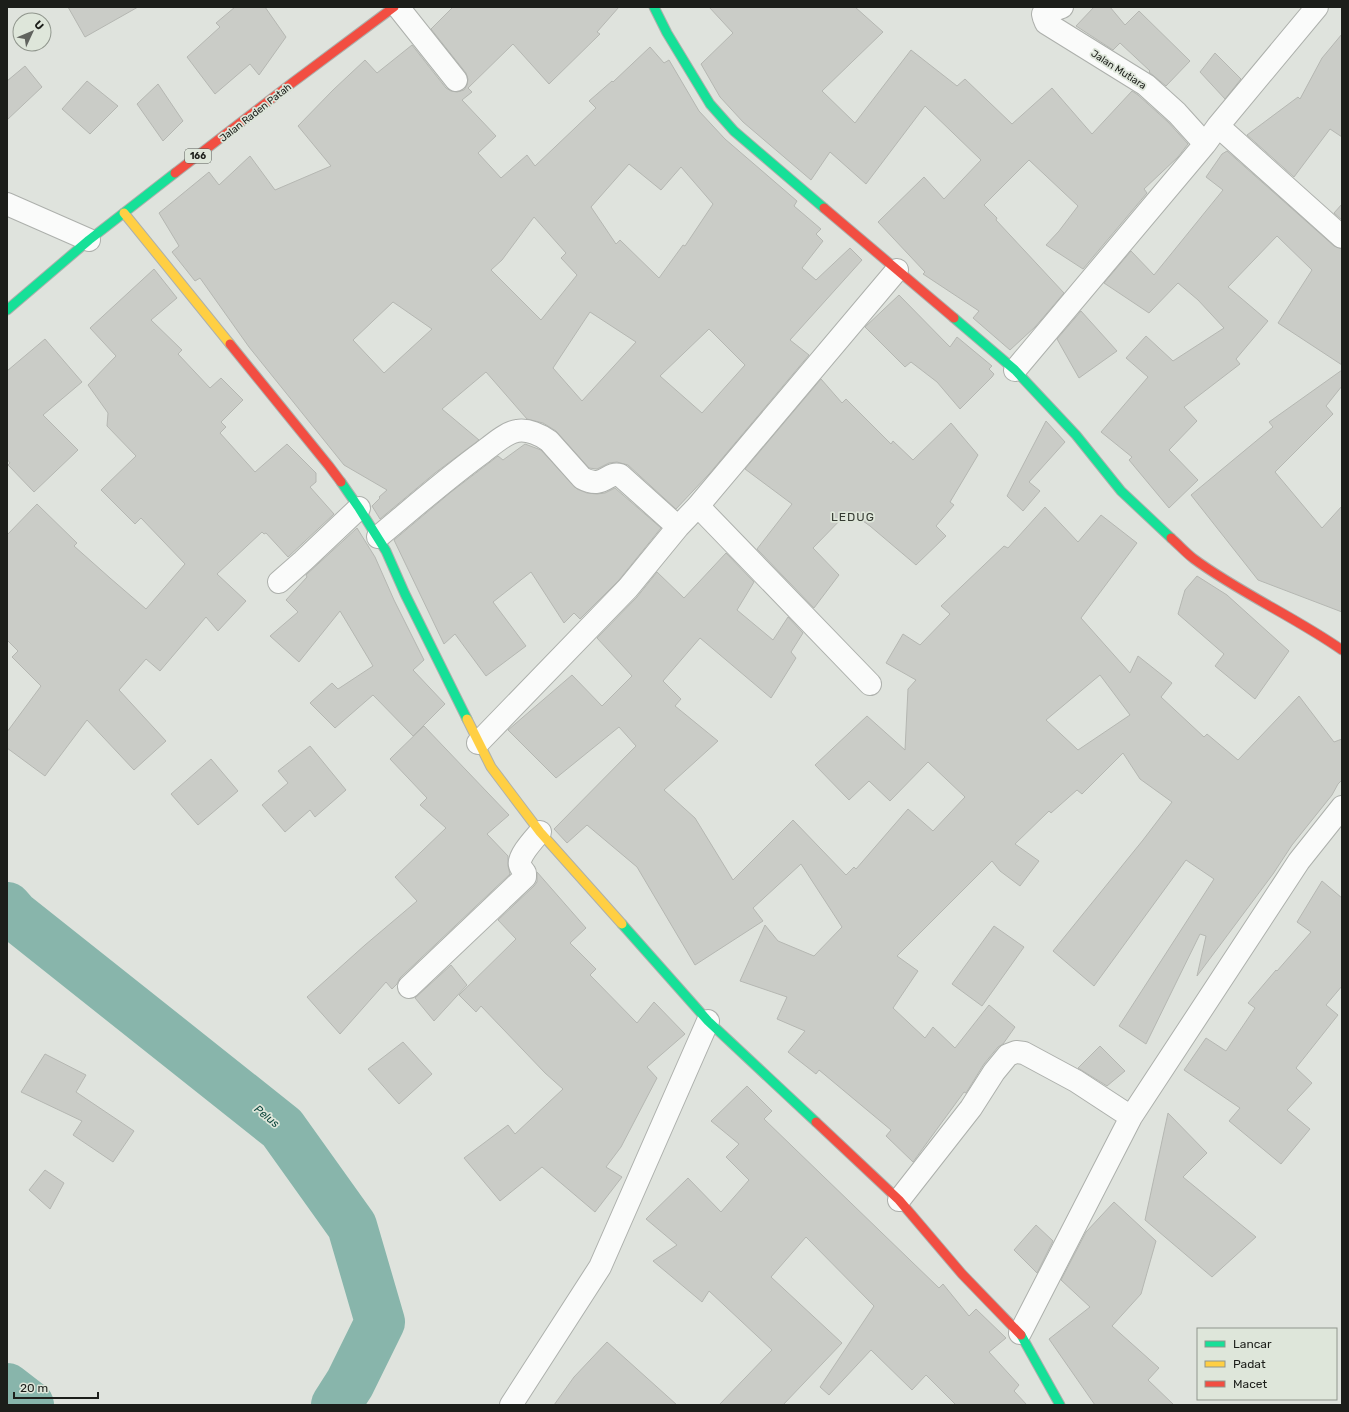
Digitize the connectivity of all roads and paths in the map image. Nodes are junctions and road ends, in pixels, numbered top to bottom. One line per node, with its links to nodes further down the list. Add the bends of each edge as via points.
1 (394, 7): 10 (street, Jalan Raden Patah / 166)
2 (398, 7): 6 (street)
3 (654, 7): 13 (street, via 710,104 734,131)
4 (1062, 7): 8 (street, Jalan Mutiara, via 1043,14 1046,22 1146,85 1177,113)
5 (1317, 7): 7 (street)
6 (456, 80)
7 (1218, 126): 8 (street); 11 (street)
8 (1205, 144): 15 (street)
9 (7, 204): 12 (street)
10 (124, 213): 12 (street, Jalan Raden Patah / 166); 17 (street, via 329,466)
11 (1342, 237)
12 (89, 240): 14 (street, Jalan Raden Patah / 166)
13 (897, 270): 15 (street); 16 (street)
14 (7, 310)
15 (1015, 370): 21 (street, via 1076,436 1121,491 1193,558)
16 (698, 506): 18 (street); 22 (street)
17 (359, 508): 19 (street); 20 (street)
18 (678, 527): 19 (street, via 620,475 614,474 593,483 588,481 582,478 544,437 516,431 454,473); 23 (street, via 628,588)
19 (378, 537): 23 (street)
20 (279, 582)
21 (1342, 650)
22 (870, 684)
23 (478, 743): 25 (street, via 491,767)
24 (1342, 807): 28 (street, via 1299,861)
25 (540, 832): 26 (street, via 520,860 525,877); 27 (street)
26 (409, 987)
27 (708, 1021): 29 (street); 31 (street, via 600,1267)
28 (1131, 1116): 29 (street, via 1076,1081 1024,1053 1016,1052 1008,1055 994,1072 971,1108); 30 (street)
29 (899, 1200): 30 (street, via 962,1274)
30 (1020, 1333): 32 (street)
31 (511, 1405)
32 (1060, 1405)

